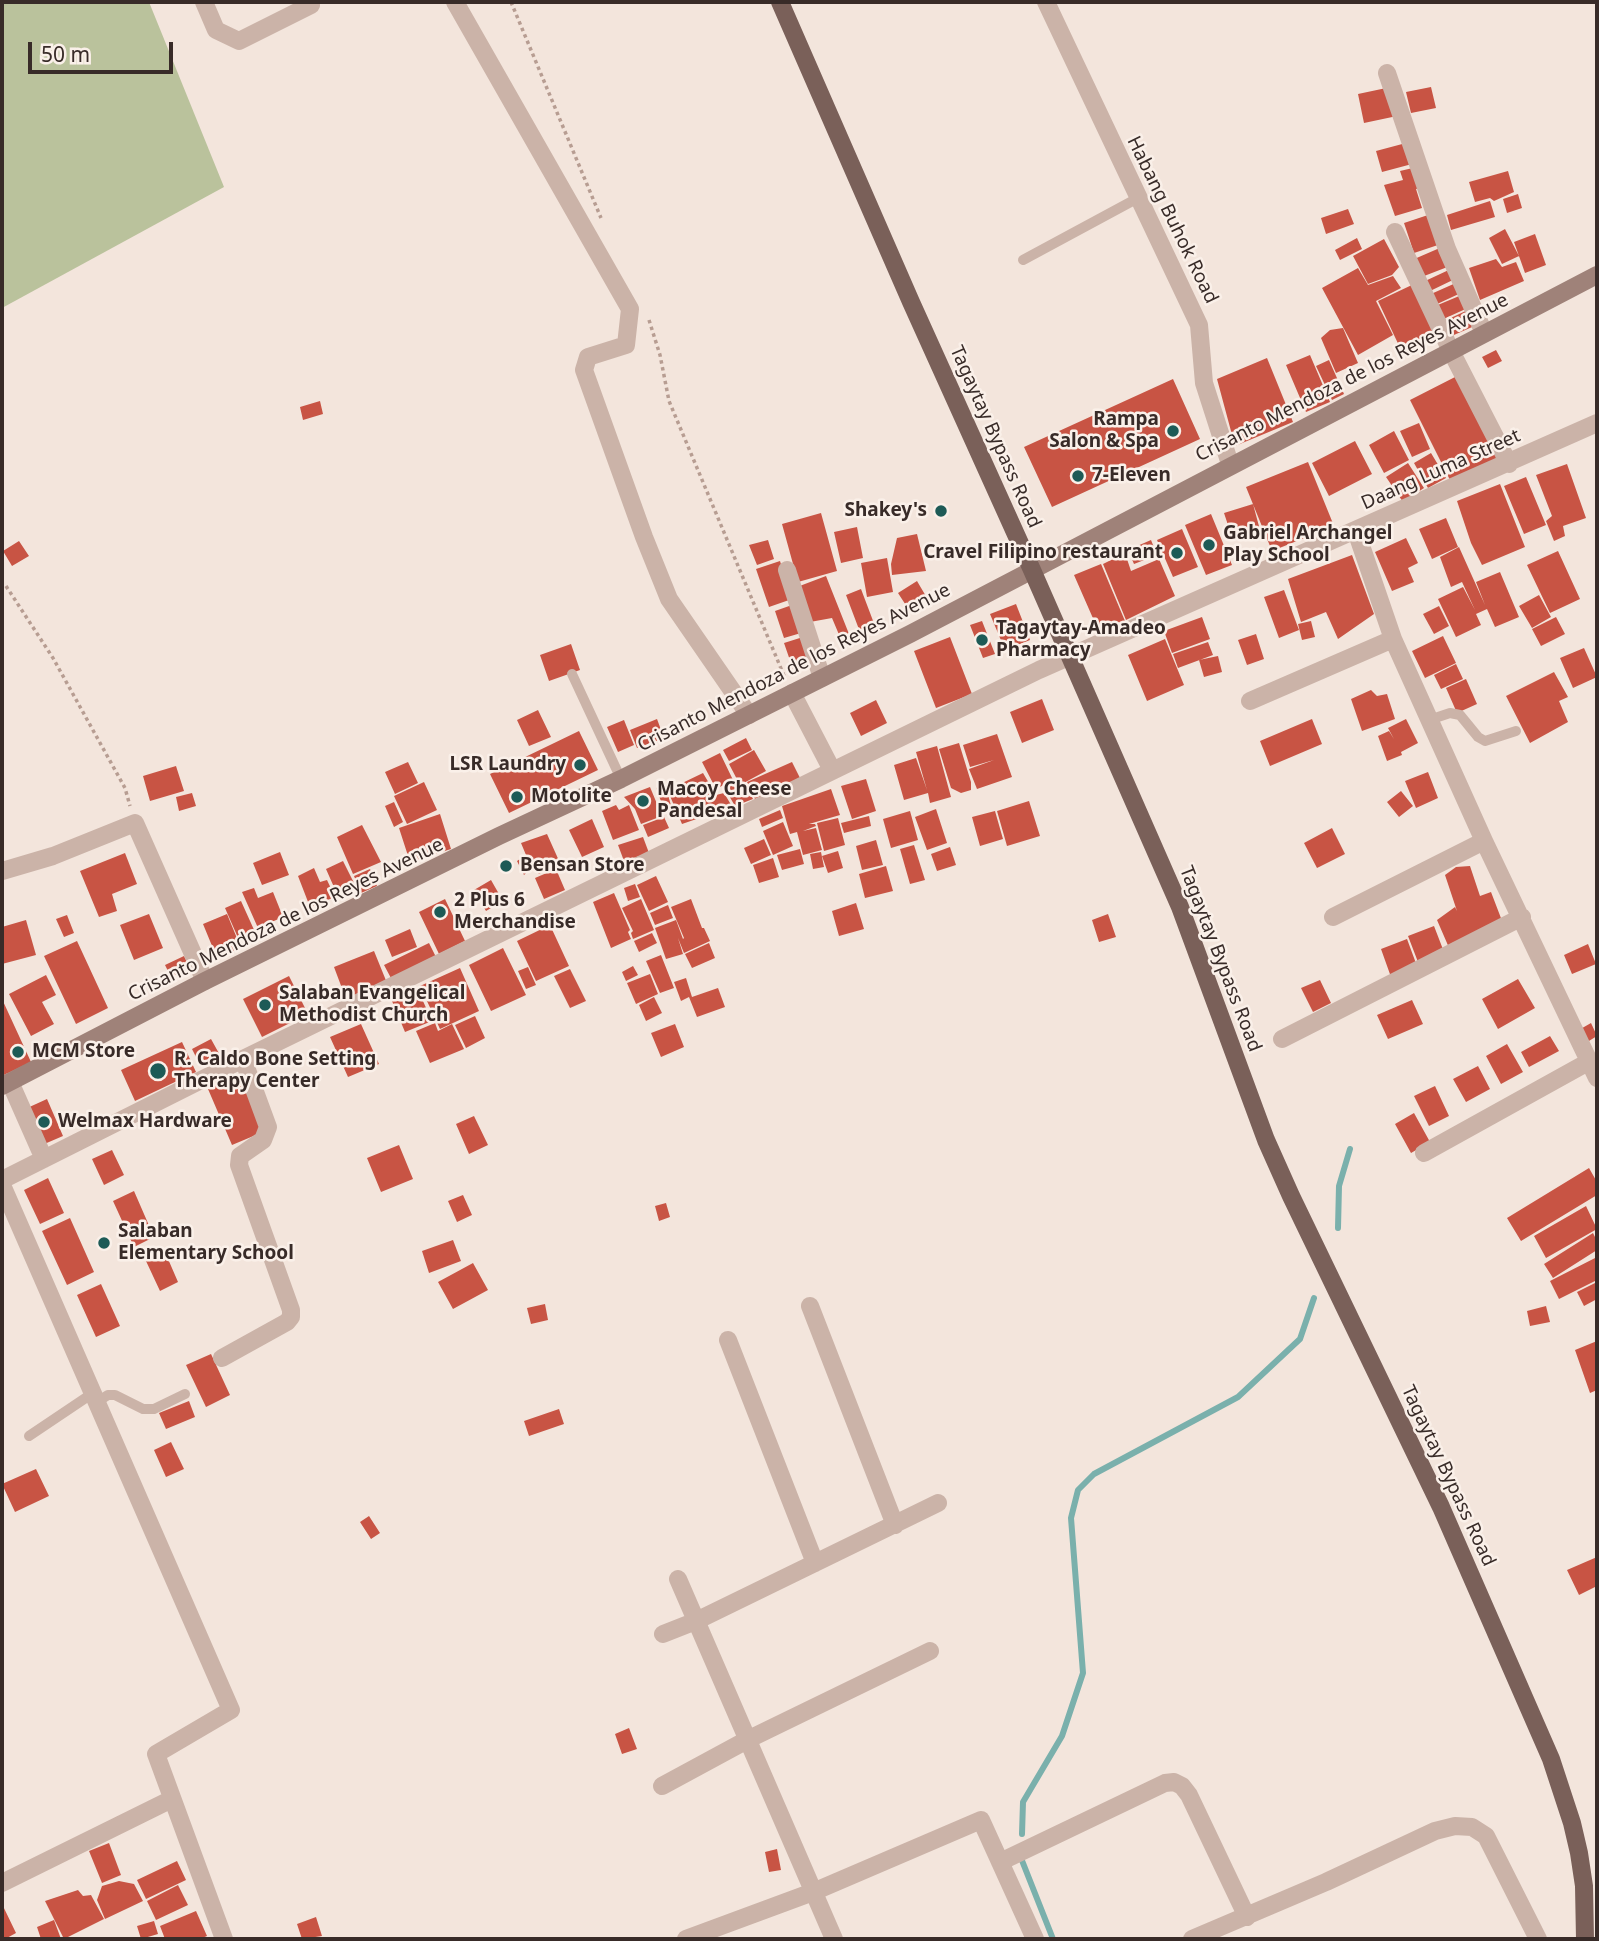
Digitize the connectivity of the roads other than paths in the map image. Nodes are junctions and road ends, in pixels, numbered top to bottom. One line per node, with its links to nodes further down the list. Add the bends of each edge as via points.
1 (204, 2): 2 (street, via 216,30 239,41 311,5)
2 (309, 2)
3 (455, 2): 25 (street, via 629,309 626,345 588,357 584,370 669,599)
4 (780, 2): 18 (main road, Tagaytay Bypass Road)
5 (1046, 2): 7 (street, Habang Buhok Road)
6 (1387, 73): 11 (street, via 1447,248)
7 (1138, 198): 9 (lane); 14 (street, Habang Buhok Road, via 1199,325 1204,383)
8 (1395, 232): 12 (street)
9 (1023, 260)
10 (1597, 275): 11 (main road, Crisanto Mendoza de los Reyes Avenue)
11 (1485, 333): 12 (main road, Crisanto Mendoza de los Reyes Avenue)
12 (1451, 351): 14 (main road, Crisanto Mendoza de los Reyes Avenue); 15 (street)
13 (1597, 423): 15 (street, Daang Luma Street)
14 (1230, 464): 18 (main road, Crisanto Mendoza de los Reyes Avenue)
15 (1509, 464): 16 (street, Daang Luma Street)
16 (1356, 531): 19 (street); 20 (street, Daang Luma Street)
17 (787, 569): 22 (street)
18 (1032, 570): 20 (main road, Tagaytay Bypass Road); 22 (main road, Crisanto Mendoza de los Reyes Avenue)
19 (1394, 639): 24 (street); 26 (street)
20 (1069, 656): 28 (street, Daang Luma Street); 70 (main road, Tagaytay Bypass Road, via 1180,907 1266,1140 1441,1507 1551,1759 1579,1853)
21 (572, 674): 29 (lane)
22 (822, 678): 23 (main road, Crisanto Mendoza de los Reyes Avenue)
23 (792, 693): 25 (main road, Crisanto Mendoza de los Reyes Avenue); 28 (street)
24 (1250, 701)
25 (749, 715): 29 (main road, Crisanto Mendoza de los Reyes Avenue)
26 (1429, 720): 27 (lane, via 1450,713 1460,715 1485,741); 30 (street)
27 (1516, 731)
28 (832, 769): 36 (street, Daang Luma Street)
29 (621, 779): 34 (main road, Crisanto Mendoza de los Reyes Avenue)
30 (1485, 841): 32 (street); 33 (street)
31 (2, 871): 34 (street, via 135,823)
32 (1333, 917)
33 (1522, 917): 35 (street); 37 (street)
34 (205, 981): 39 (main road, Crisanto Mendoza de los Reyes Avenue)
35 (1282, 1039)
36 (243, 1059): 41 (street, Daang Luma Street); 46 (street, via 268,1127 263,1140 240,1156 239,1165 291,1310 288,1322)
37 (1590, 1061): 38 (street); 40 (street)
38 (1597, 1078)
39 (6, 1084): 41 (street)
40 (1424, 1153)
41 (44, 1159): 42 (street, Daang Luma Street)
42 (2, 1180)
43 (2, 1185): 48 (street)
44 (810, 1306): 51 (street)
45 (728, 1340): 52 (street)
46 (222, 1358)
47 (185, 1394): 48 (lane, via 154,1409 143,1409 115,1395)
48 (95, 1397): 49 (lane); 59 (street, via 230,1710 156,1754)
49 (29, 1436)
50 (938, 1503): 51 (street)
51 (895, 1525): 52 (street)
52 (815, 1563): 54 (street)
53 (678, 1579): 54 (street)
54 (695, 1621): 55 (street); 57 (street)
55 (663, 1634)
56 (930, 1651): 57 (street)
57 (747, 1740): 58 (street); 62 (street)
58 (662, 1786)
59 (172, 1799): 61 (street); 64 (street)
60 (1000, 1862): 62 (street, via 981,1820); 63 (street, via 1174,1782 1189,1795); 67 (street)
61 (2, 1883)
62 (813, 1892): 65 (street); 66 (street)
63 (1247, 1917): 68 (street); 69 (street, via 1435,1831 1472,1827 1486,1836)
64 (223, 1939)
65 (686, 1939)
66 (834, 1939)
67 (1035, 1939)
68 (1192, 1939)
69 (1538, 1939)
70 (1585, 1939)

